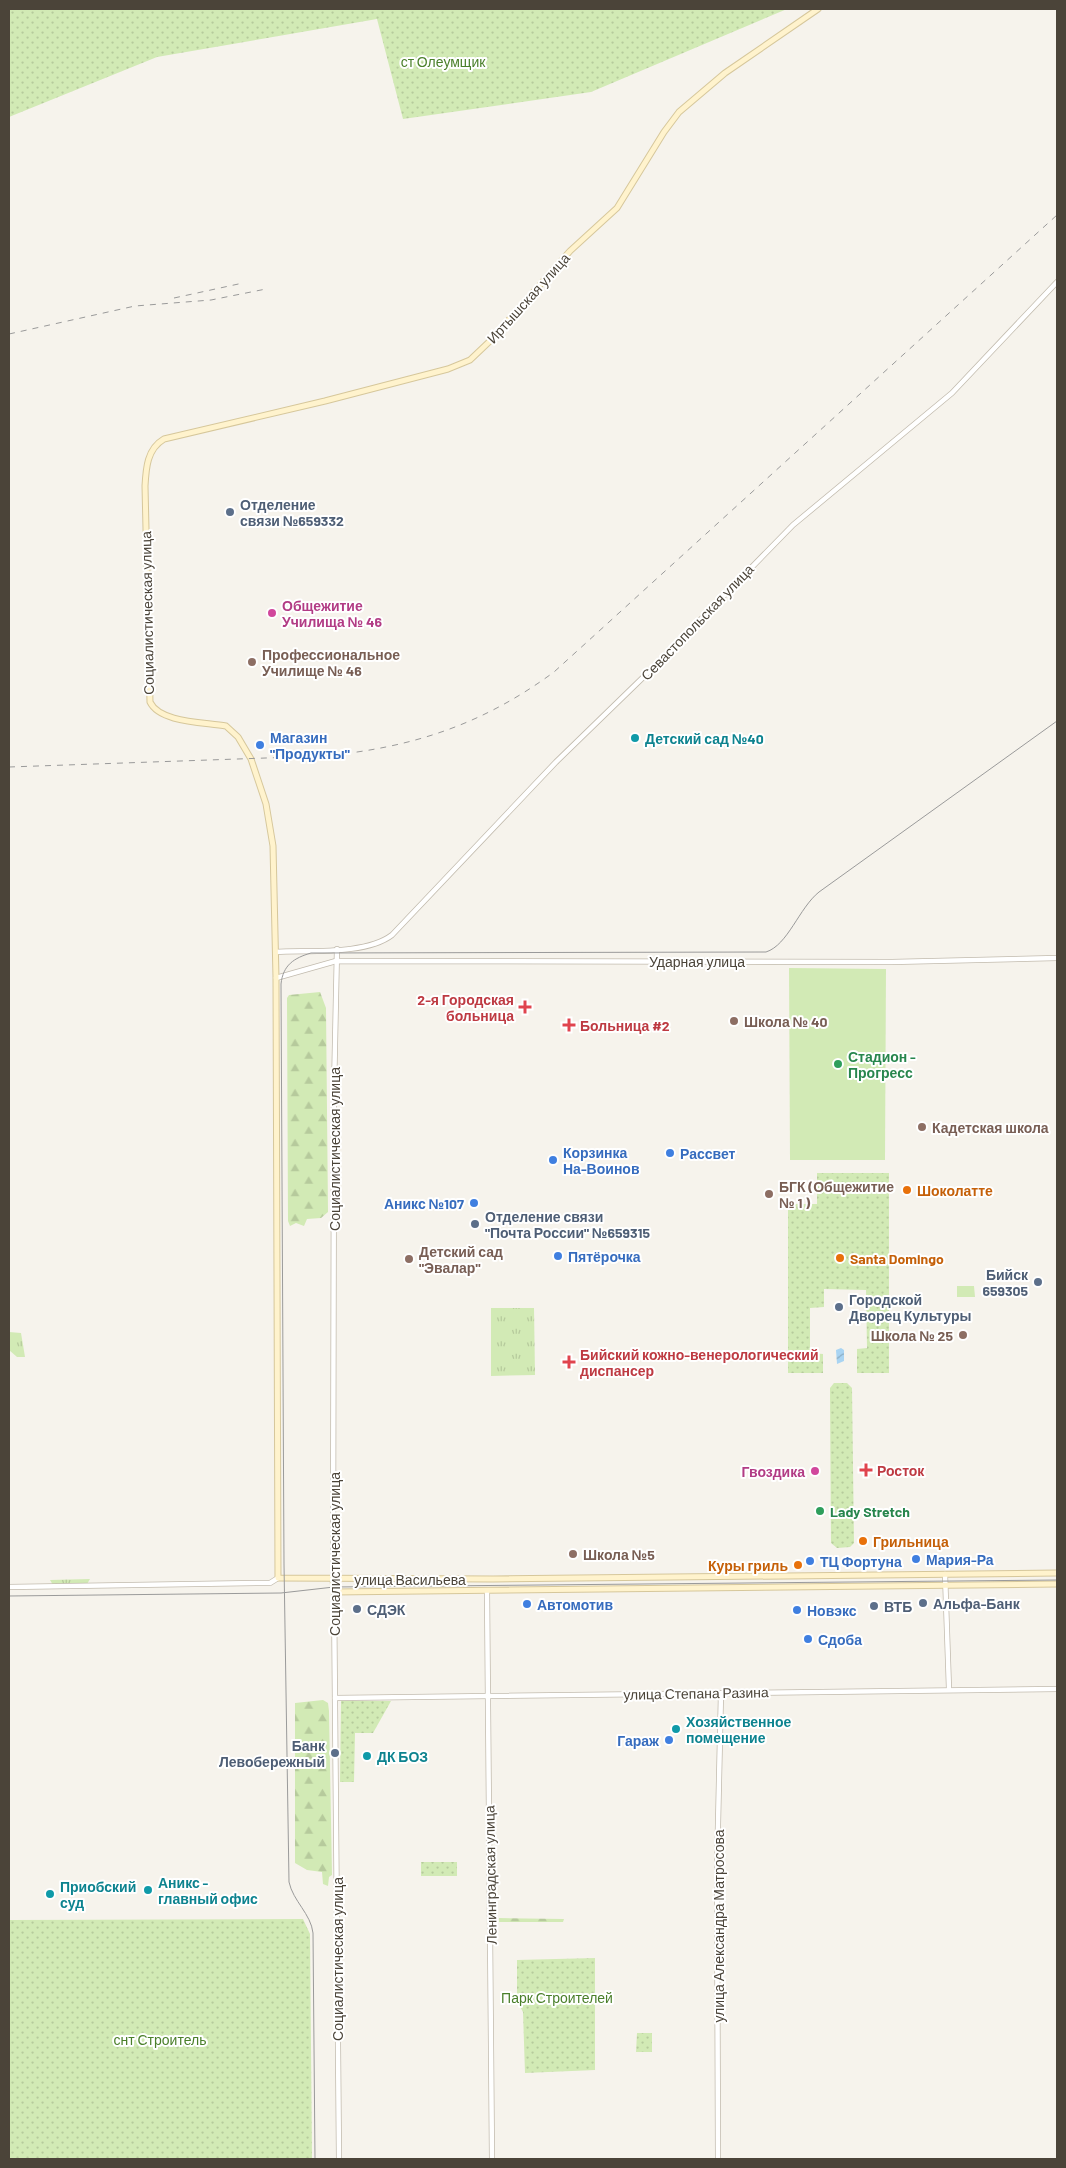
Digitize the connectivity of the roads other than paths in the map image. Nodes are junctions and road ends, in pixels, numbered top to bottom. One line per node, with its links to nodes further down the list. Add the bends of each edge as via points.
1 (818, 9): 3 (main road, Иртышская улица, via 725,73 679,112 617,208 570,251 470,360 448,369 353,394 164,439)
2 (1057, 282): 4 (street, Севастопольская улица, via 952,393 793,526 556,762 392,935 372,946)
3 (154, 448): 5 (main road, Социалистическая улица, via 147,465 145,486 148,697 153,708 167,717 226,726 238,737 251,759 266,804 273,846)
4 (336, 949): 5 (street, Севастопольская улица); 7 (street, Социалистическая улица)
5 (276, 952): 8 (main road, Социалистическая улица)
6 (1057, 958): 7 (street, Ударная улица, via 892,962)
7 (336, 961): 8 (street, Ударная улица); 14 (street, Социалистическая улица)
8 (276, 978): 13 (main road, Социалистическая улица)
9 (1057, 1573): 11 (main road, улица Васильева)
10 (945, 1574): 11 (main road, улица Васильева); 12 (main road, улица Васильева); 17 (street)
11 (1028, 1574): 15 (main road)
12 (658, 1577): 14 (main road, улица Васильева); 19 (main road)
13 (278, 1578): 14 (main road, улица Васильева); 18 (street, via 270,1583)
14 (333, 1578): 21 (main road, Социалистическая улица)
15 (1029, 1584): 16 (main road); 17 (main road)
16 (1057, 1584)
17 (946, 1585): 19 (main road); 23 (street)
18 (9, 1587)
19 (659, 1589): 20 (main road)
20 (487, 1591): 21 (main road); 25 (street, Ленинградская улица)
21 (334, 1592): 26 (street, Социалистическая улица)
22 (1057, 1689): 23 (street, улица Степана Разина)
23 (949, 1690): 24 (street, улица Степана Разина)
24 (721, 1693): 25 (street, улица Степана Разина); 29 (street, улица Александра Матросова)
25 (488, 1697): 26 (street, улица Степана Разина); 28 (street, Ленинградская улица)
26 (335, 1698): 27 (street, Социалистическая улица)
27 (339, 2159)
28 (492, 2159)
29 (718, 2159)

